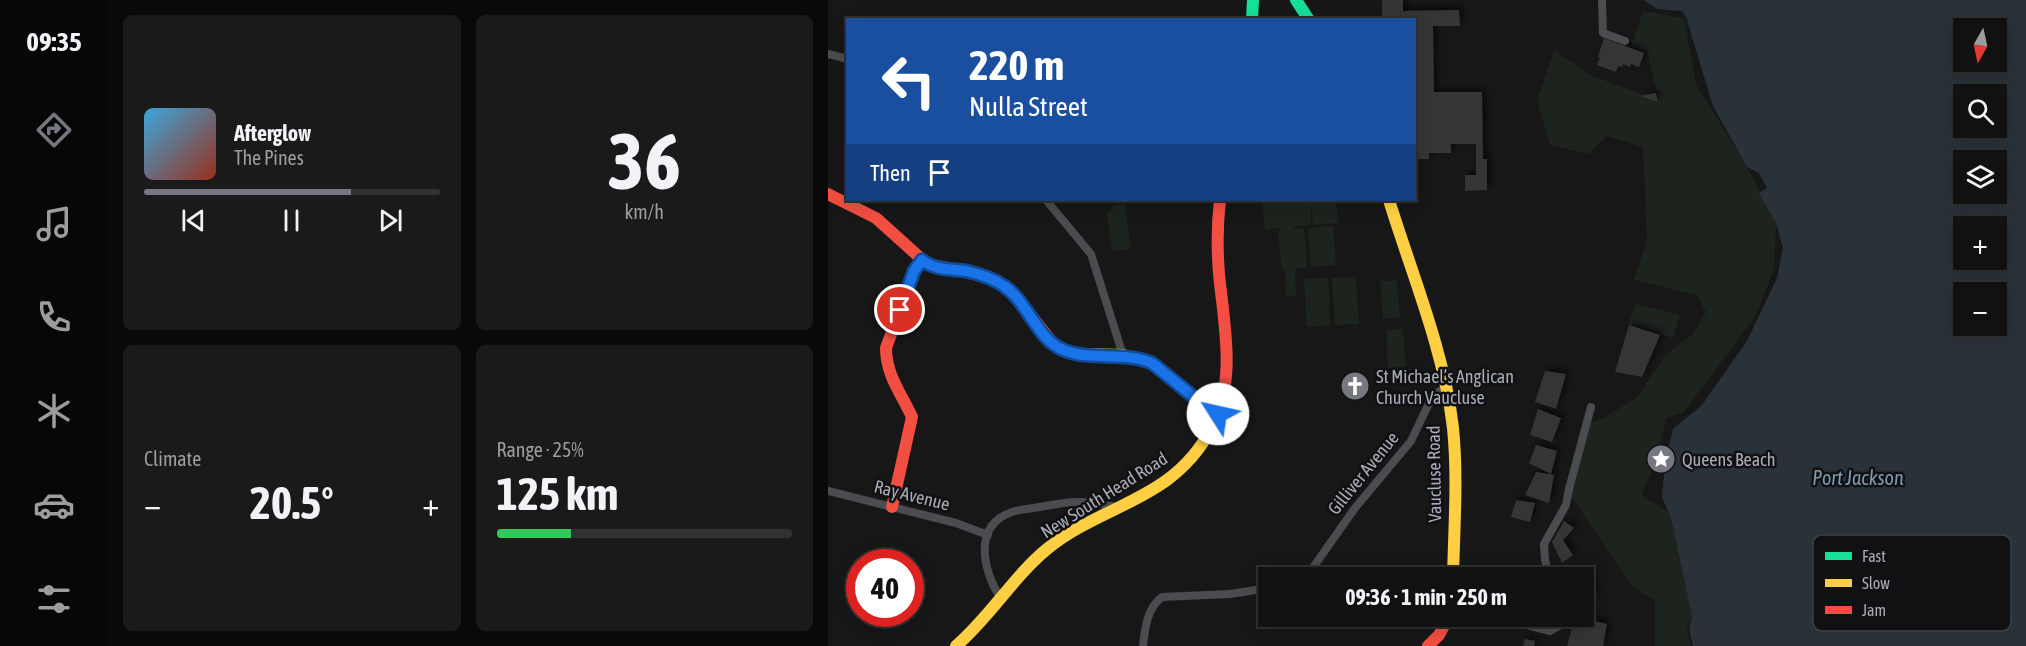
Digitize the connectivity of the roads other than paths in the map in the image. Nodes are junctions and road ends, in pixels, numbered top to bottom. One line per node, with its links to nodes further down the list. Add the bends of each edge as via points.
1 (1253, 0): 4 (street)
2 (1296, 0): 5 (street)
3 (1602, 0): 6 (street, via 1603,33)
4 (1252, 18)
5 (1308, 18)
6 (1625, 40)
7 (828, 54): 8 (street)
8 (846, 59)
9 (828, 194): 13 (street, via 876,218)
10 (1047, 201): 14 (street, via 1091,254)
11 (1220, 201): 17 (street, New South Head Road, via 1218,252 1227,355)
12 (1389, 201): 15 (street, Vaucluse Road)
13 (922, 260): 14 (street, via 933,267 977,274 1001,284 1056,347 1069,353); 19 (street, via 914,271 886,348 888,372 912,417)
14 (1123, 356): 17 (street, via 1152,363)
15 (1446, 388): 22 (street, Gilliver Avenue, via 1433,395 1411,441 1355,508); 23 (street, Vaucluse Road, via 1455,453)
16 (1591, 406): 24 (street, via 1566,505 1544,544)
17 (1218, 414): 20 (street, New South Head Road, via 1197,451 1173,476)
18 (828, 491): 19 (street, Ray Avenue)
19 (892, 507): 21 (street, Ray Avenue)
20 (1118, 507): 21 (street, via 1080,502 1011,512 996,522); 26 (street, New South Head Road, via 1060,540 1018,577)
21 (987, 535): 26 (street, via 986,569)
22 (1313, 567)
23 (1453, 567)
24 (1547, 567)
25 (1258, 590): 31 (street, via 1162,597 1151,610)
26 (1001, 599): 27 (street, New South Head Road)
27 (976, 627): 32 (street, New South Head Road); 33 (street, New South Head Road)
28 (1443, 627): 36 (street)
29 (1534, 627): 30 (street, via 1550,631)
30 (1557, 627)
31 (1144, 633): 34 (street); 35 (street)
32 (956, 646)
33 (966, 646)
34 (1143, 646)
35 (1150, 646)
36 (1428, 646)

